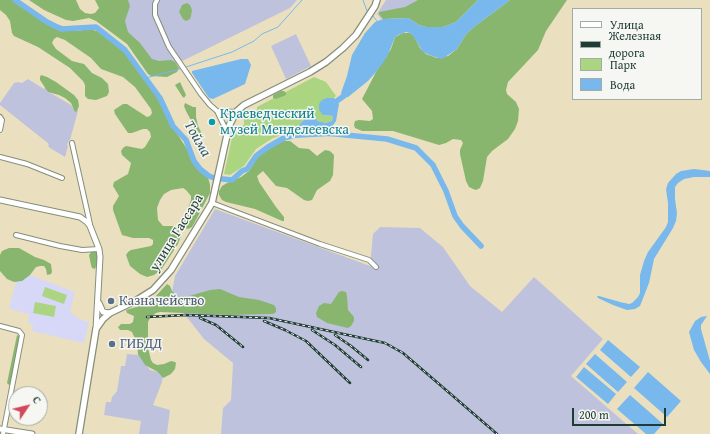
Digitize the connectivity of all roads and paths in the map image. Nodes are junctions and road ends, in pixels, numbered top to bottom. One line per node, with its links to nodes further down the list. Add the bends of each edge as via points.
1 (157, 0): 3 (street, via 155,15 169,47 200,94)
2 (377, 0): 4 (main road, via 356,35 336,54 316,68 244,105)
3 (217, 111): 4 (street); 7 (street)
4 (236, 112): 7 (main road, улица Гассара)
5 (0, 117): 6 (street)
6 (0, 130)
7 (228, 132): 12 (main road, улица Гассара)
8 (72, 143): 13 (street)
9 (0, 158): 10 (street, via 27,164)
10 (62, 178)
11 (0, 200): 13 (street, via 80,217)
12 (212, 203): 16 (street, via 369,260); 18 (main road, улица Гассара, via 164,279 144,296)
13 (90, 226): 15 (street)
14 (16, 235): 15 (street, via 82,250)
15 (99, 249): 17 (street)
16 (376, 267)
17 (98, 301): 18 (street, via 103,312); 20 (street)
18 (110, 313): 20 (main road, улица Гассара)
19 (0, 326): 21 (street, via 22,334)
20 (96, 329): 23 (main road)
21 (2, 431): 22 (street)
22 (32, 434)
23 (79, 434)

